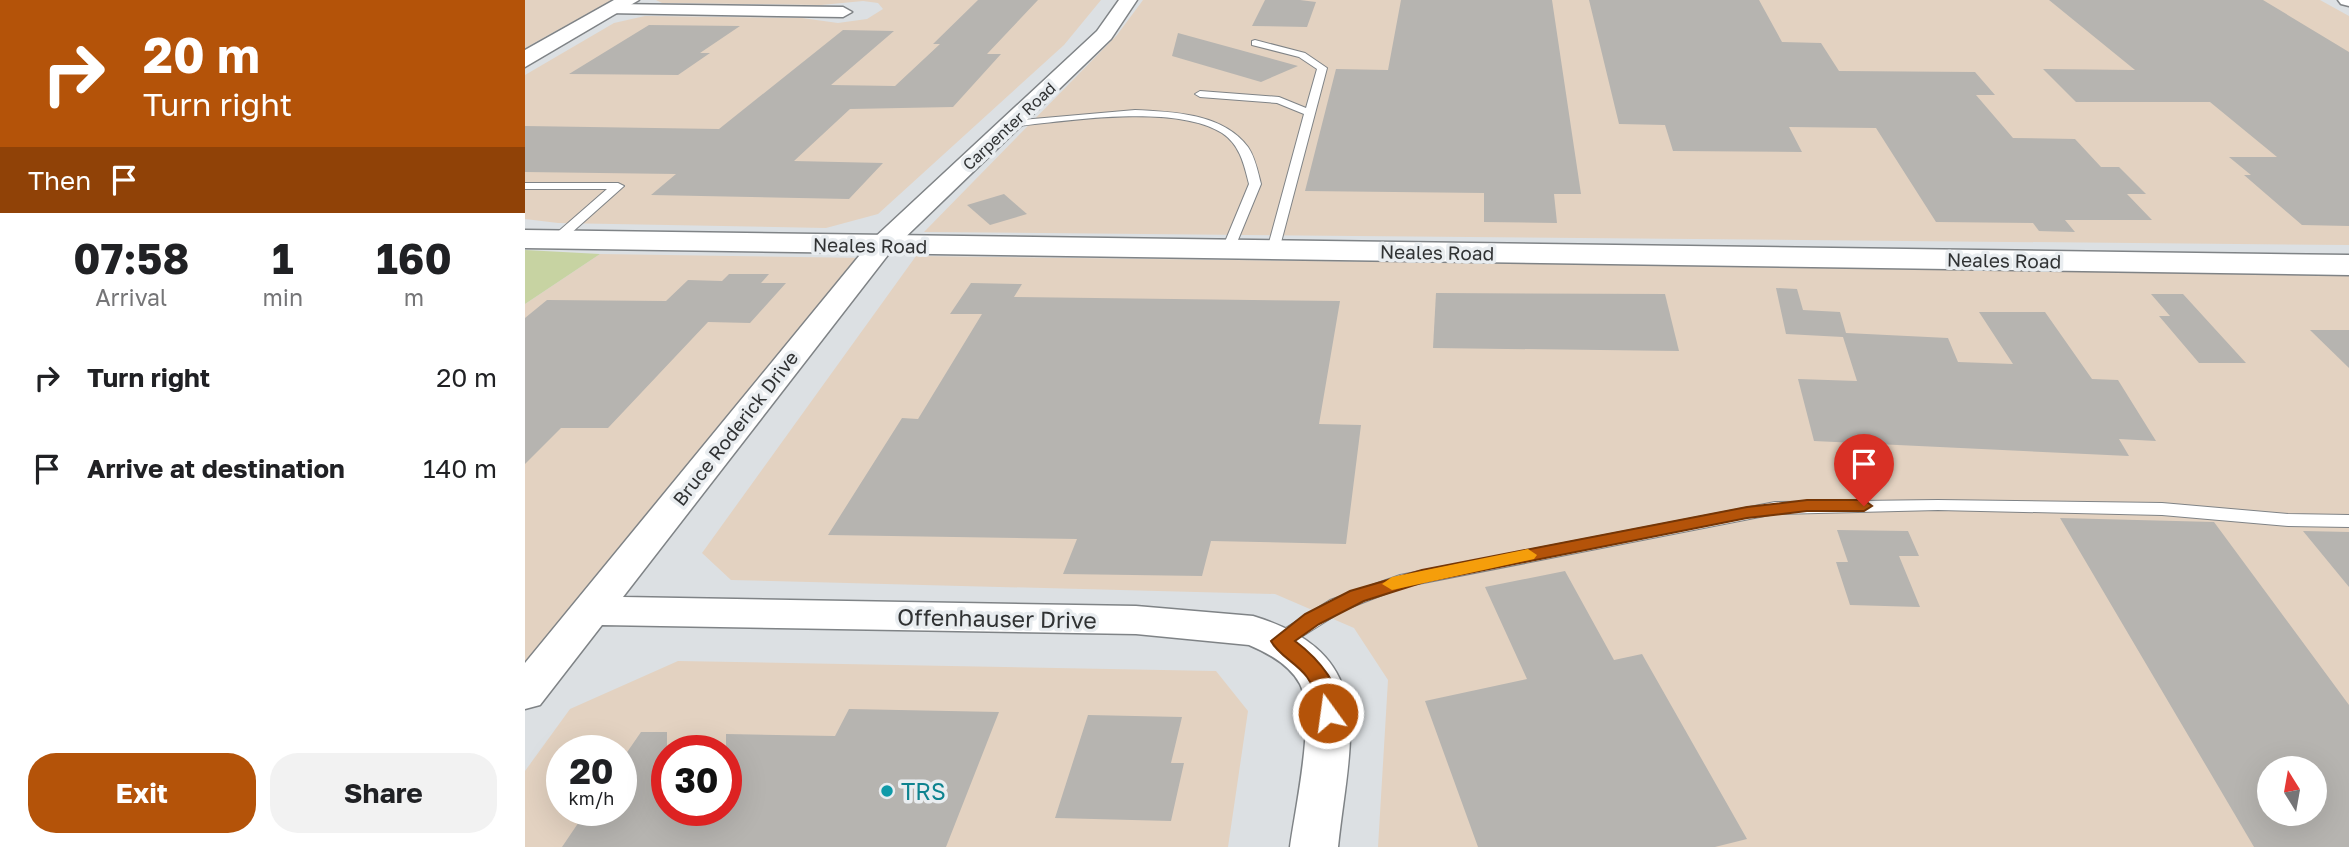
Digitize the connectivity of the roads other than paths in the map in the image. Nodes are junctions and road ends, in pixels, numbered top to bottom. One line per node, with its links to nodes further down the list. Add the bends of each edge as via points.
1 (1129, 0): 8 (street, Carpenter Road, via 1104,36)
2 (621, 4): 3 (street); 5 (street)
3 (843, 12)
4 (1255, 43): 7 (lane, via 1302,55 1322,68)
5 (525, 60)
6 (1200, 94): 7 (lane, via 1279,100)
7 (1310, 113): 14 (lane)
8 (1010, 124): 12 (street, Carpenter Road); 13 (lane, via 1153,114 1208,122 1243,148 1255,184)
9 (525, 186): 11 (lane, via 618,186)
10 (525, 239): 11 (street, Neales Road)
11 (556, 240): 12 (street, Neales Road)
12 (882, 245): 13 (street, Neales Road); 17 (street, Bruce Roderick Drive)
13 (1228, 249): 14 (street, Neales Road)
14 (1273, 250): 15 (street, Neales Road)
15 (2349, 265)
16 (2349, 521): 18 (lane, via 2207,511 1966,505 1786,507 1400,581 1337,605)
17 (590, 611): 18 (street, Offenhauser Drive, via 1136,620 1253,631); 19 (street)
18 (1280, 641): 20 (street, Offenhauser Drive, via 1318,675 1327,698 1328,729)
19 (525, 693)
20 (1314, 847)

